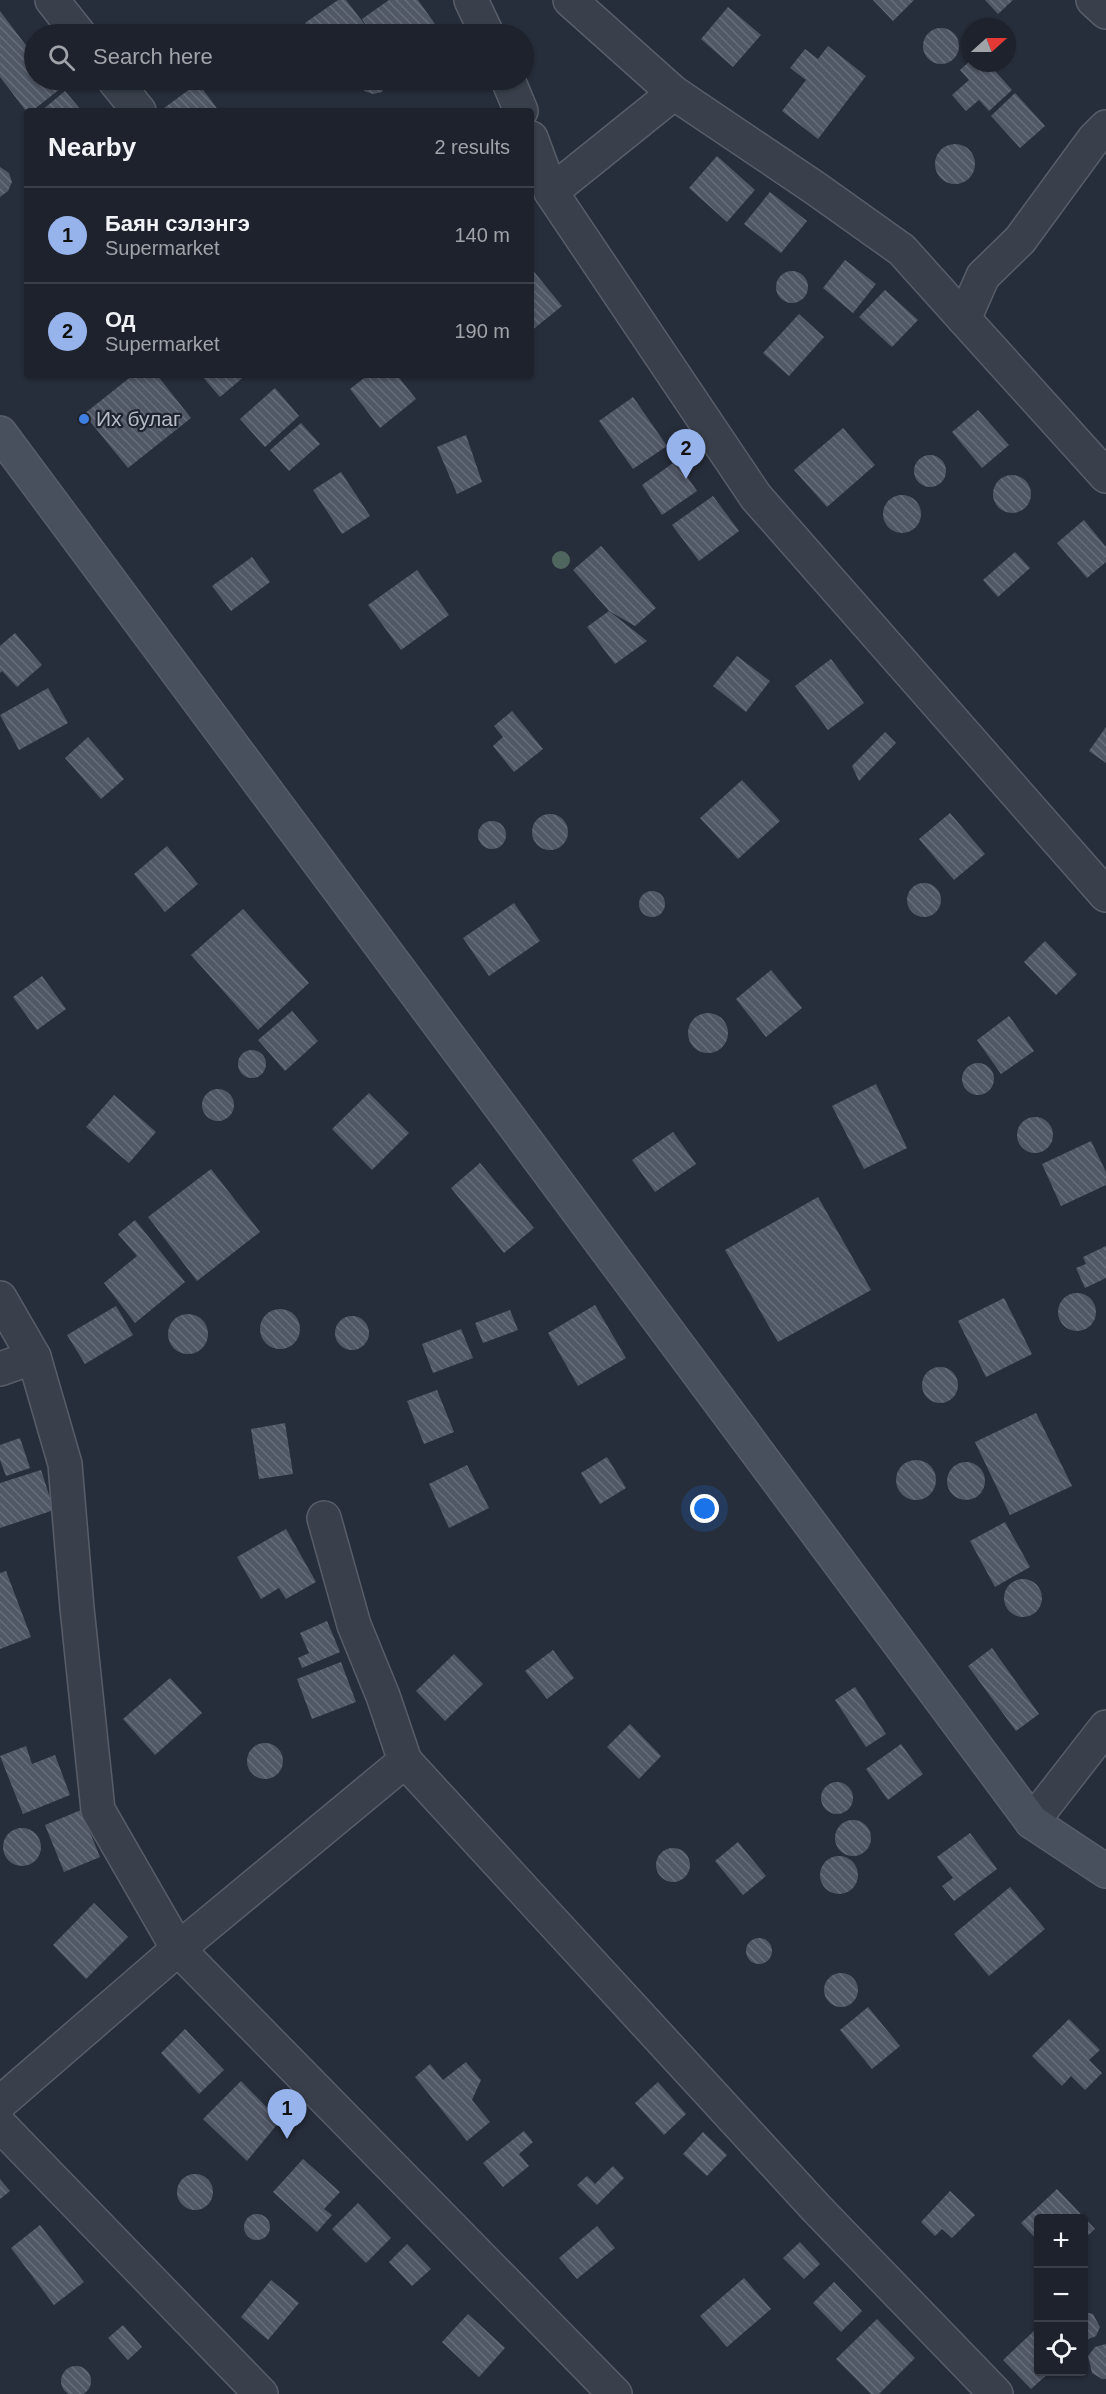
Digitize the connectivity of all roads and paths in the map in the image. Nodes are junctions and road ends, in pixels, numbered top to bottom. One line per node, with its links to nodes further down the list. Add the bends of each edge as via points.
1 (52, 0): 6 (street)
2 (471, 0): 7 (street)
3 (570, 0): 10 (street)
4 (1093, 0): 5 (street)
5 (1106, 12)
6 (71, 24)
7 (482, 24)
8 (122, 90): 11 (street)
9 (512, 90): 12 (street)
10 (674, 93): 15 (street); 16 (street, via 902,250)
11 (137, 108)
12 (520, 108)
13 (1106, 127): 16 (street, via 1020,240 983,276)
14 (534, 146): 15 (street)
15 (551, 192): 19 (street, via 756,497)
16 (964, 319): 18 (street)
17 (0, 433): 26 (main road)
18 (1106, 476)
19 (1106, 895)
20 (0, 1298): 21 (street)
21 (34, 1357): 22 (street); 28 (street, via 65,1464 98,1810)
22 (0, 1369)
23 (324, 1518): 25 (street, via 354,1625)
24 (1106, 1727): 26 (street)
25 (405, 1761): 28 (street); 33 (street, via 817,2210)
26 (1032, 1822): 27 (main road)
27 (1106, 1871)
28 (178, 1949): 29 (street); 32 (street)
29 (0, 2103)
30 (0, 2125): 31 (street)
31 (261, 2394)
32 (615, 2394)
33 (996, 2394)

